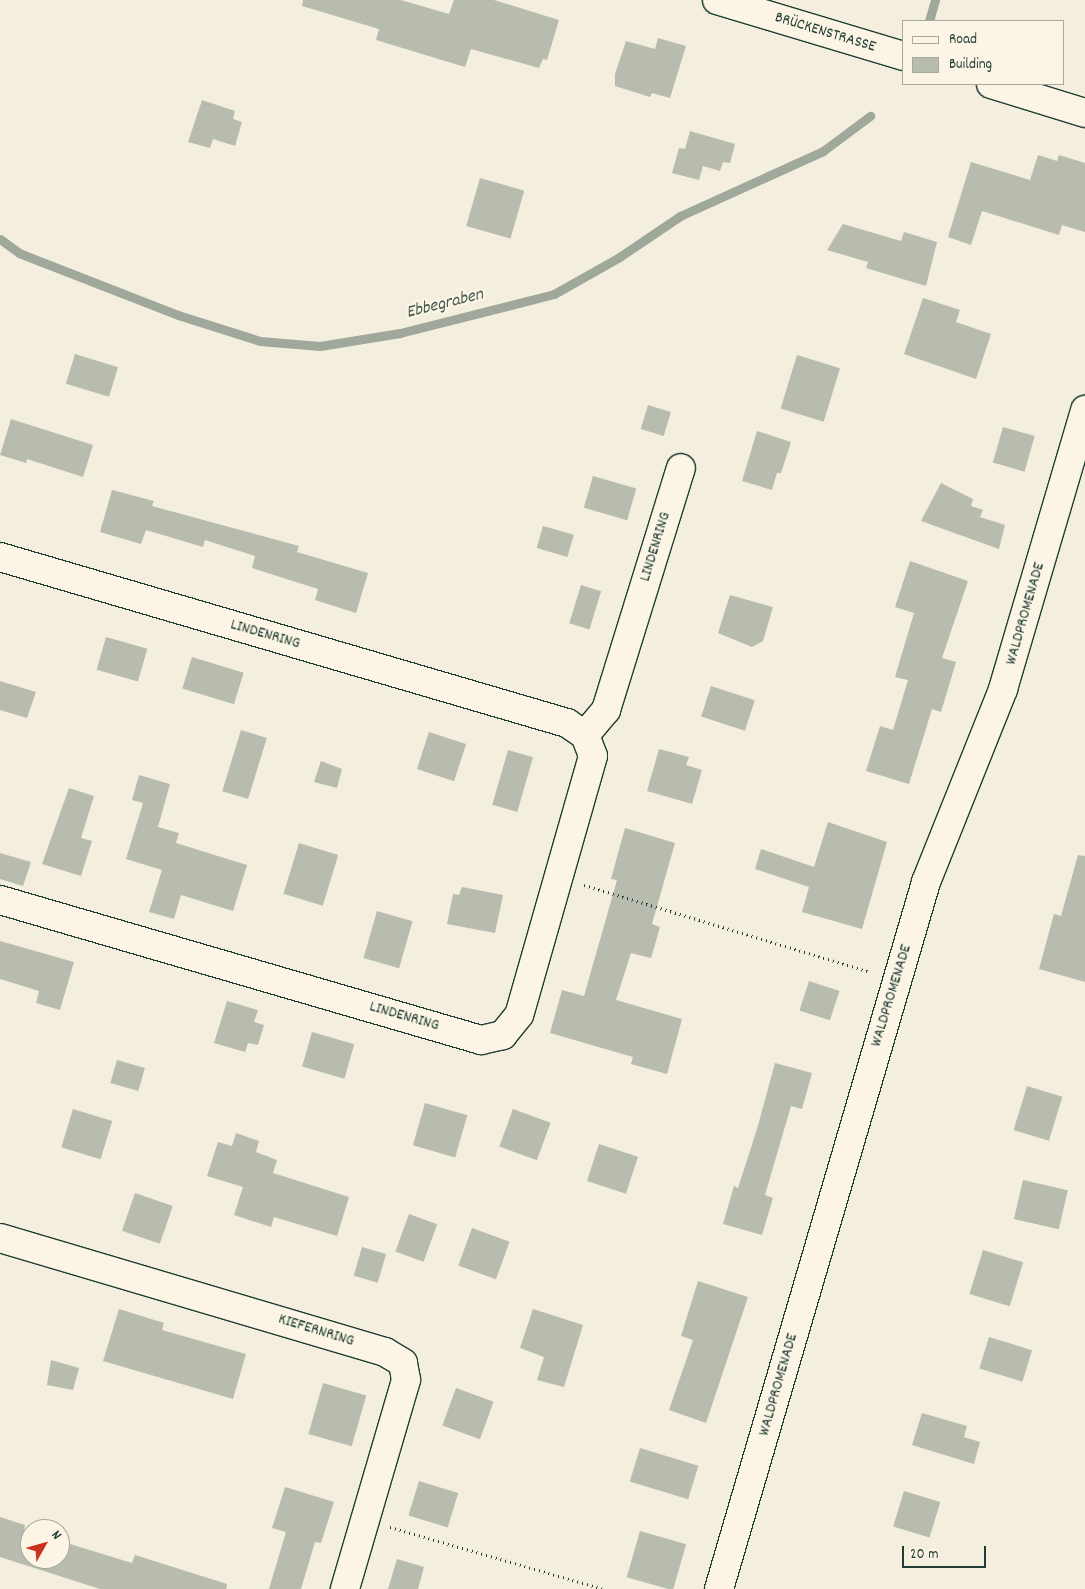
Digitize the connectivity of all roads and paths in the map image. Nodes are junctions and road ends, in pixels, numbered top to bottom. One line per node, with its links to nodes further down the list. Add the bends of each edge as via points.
1 (717, 0): 2 (street, BRÜCKENSTRASSE)
2 (902, 55)
3 (994, 85): 4 (street)
4 (1085, 113)
5 (1085, 410): 11 (street, WALDPROMENADE, via 1013,658 997,706 939,847)
6 (681, 468): 8 (street, LINDENRING, via 606,710)
7 (0, 557): 8 (street, LINDENRING, via 567,723)
8 (585, 735): 9 (street, LINDENRING, via 593,756)
9 (560, 877): 10 (street, LINDENRING, via 519,1015 503,1035 481,1040); 11 (path)
10 (0, 900)
11 (897, 980): 16 (street, WALDPROMENADE)
12 (0, 1238): 13 (street, KIEFERNRING, via 385,1352 403,1363 406,1380)
13 (366, 1520): 14 (street, KIEFERNRING); 15 (path)
14 (345, 1589)
15 (604, 1589)
16 (719, 1589)

